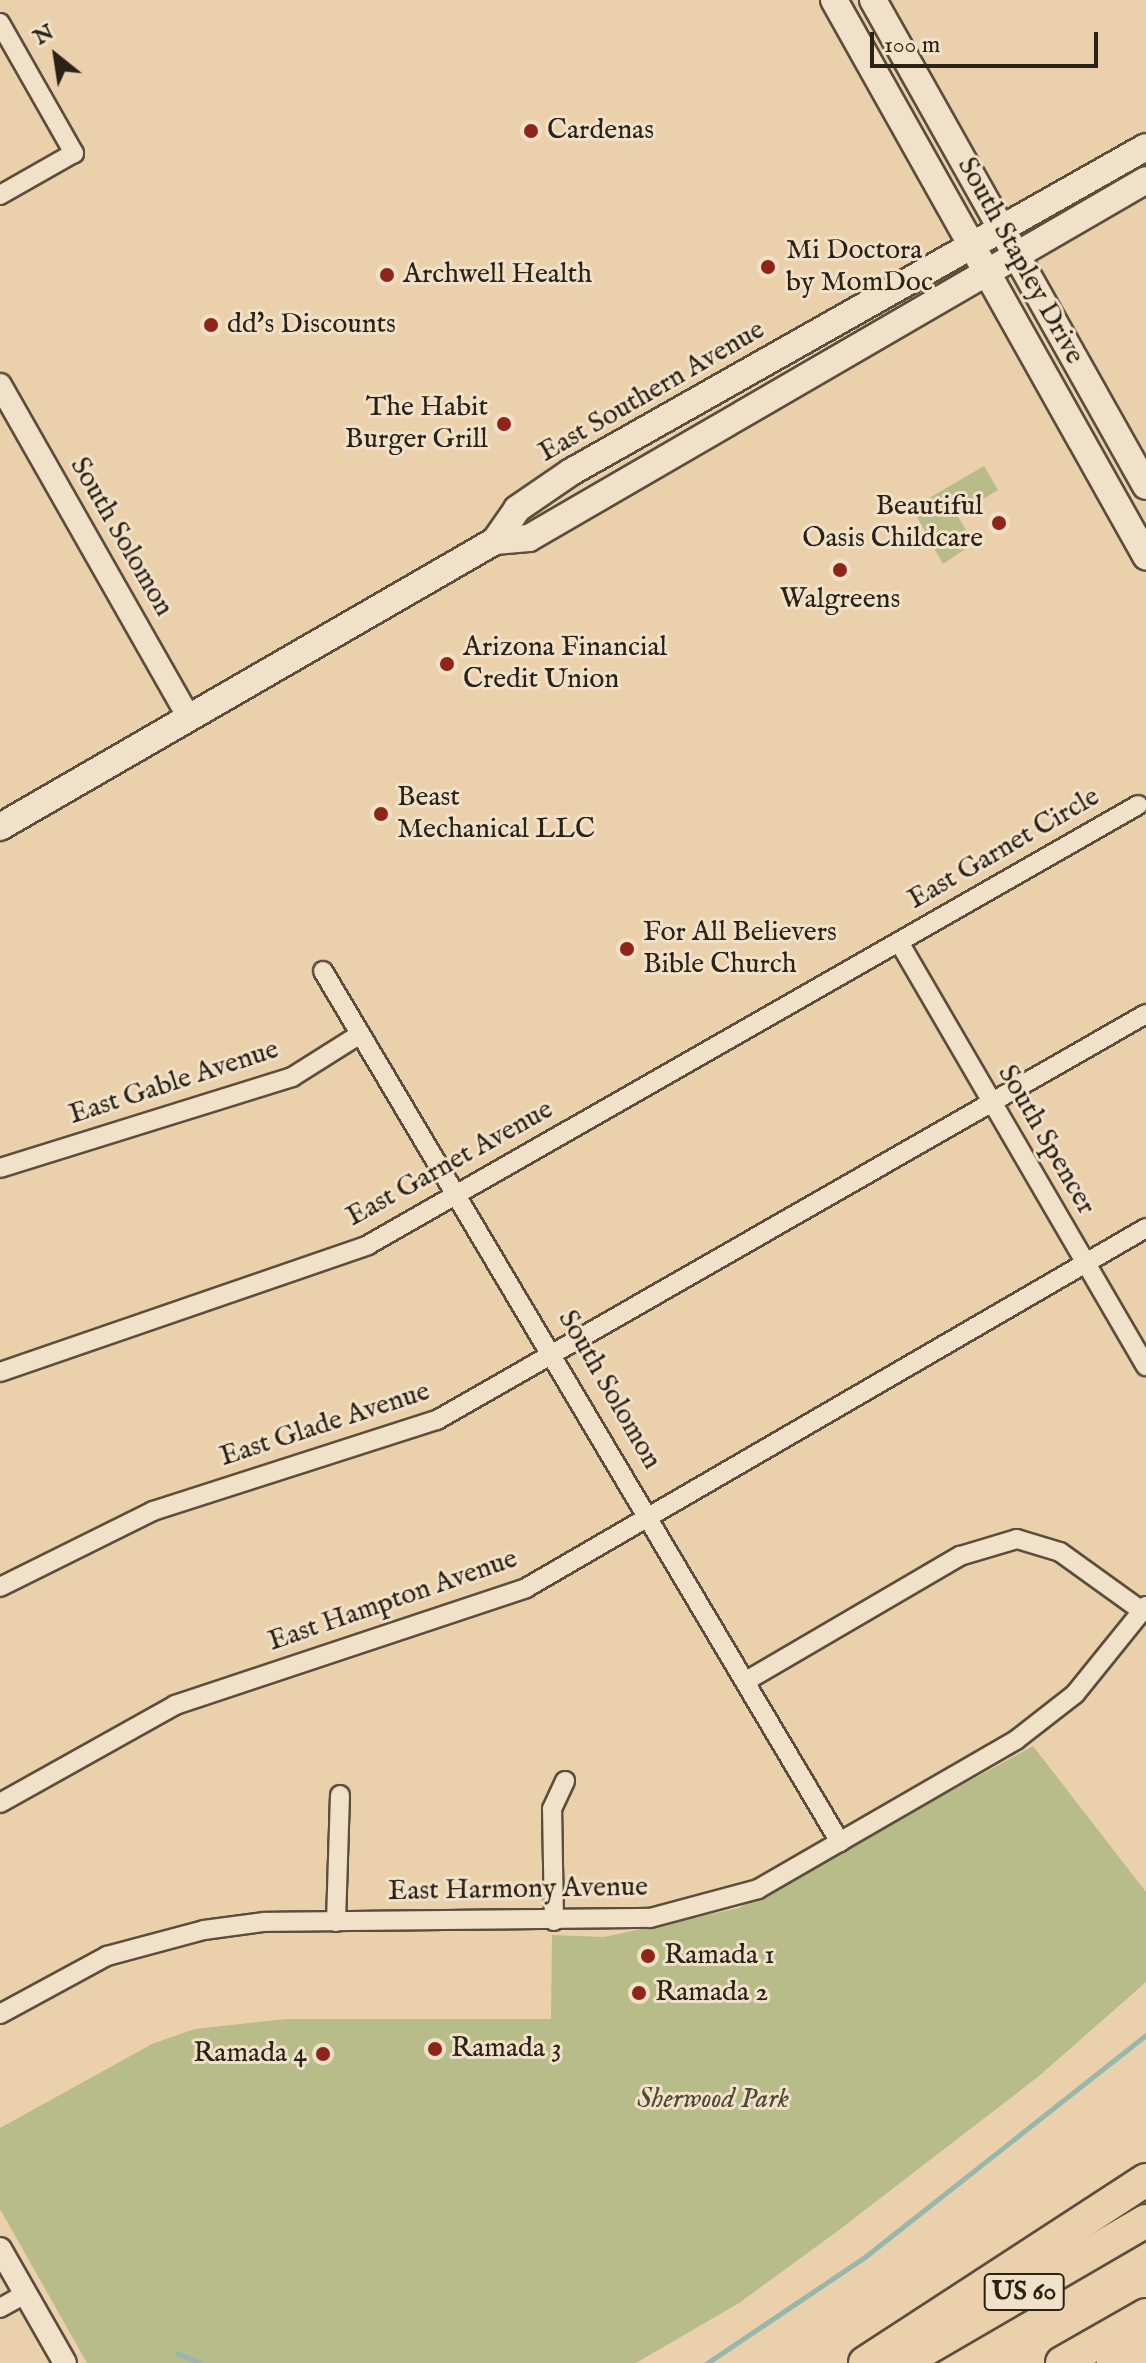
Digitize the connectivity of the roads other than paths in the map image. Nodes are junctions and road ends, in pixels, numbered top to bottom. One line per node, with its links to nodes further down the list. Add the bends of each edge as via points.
1 (834, 0): 10 (main road, South Stapley Drive)
2 (856, 0): 5 (main road)
3 (873, 0): 5 (main road, South Stapley Drive)
4 (0, 23): 8 (street, via 74,153)
5 (889, 30): 9 (main road, South Stapley Drive)
6 (1146, 147): 9 (main road, East Southern Avenue)
7 (1146, 180): 11 (main road, East Southern Avenue)
8 (0, 195)
9 (1003, 231): 10 (main road, East Southern Avenue); 11 (main road, South Stapley Drive)
10 (975, 245): 12 (main road, South Stapley Drive); 13 (main road, East Southern Avenue)
11 (1017, 256): 12 (main road, East Southern Avenue); 17 (main road, South Stapley Drive)
12 (989, 273): 16 (main road, East Southern Avenue); 18 (main road, South Stapley Drive)
13 (799, 345): 15 (main road, East Southern Avenue); 16 (main road, via 782,373 731,405)
14 (0, 385): 23 (street, South Solomon)
15 (703, 399): 19 (main road, via 704,420 618,472); 21 (main road, East Southern Avenue, via 528,501)
16 (720, 428): 19 (main road, East Southern Avenue)
17 (1146, 486)
18 (1114, 496): 20 (main road, via 1138,509); 22 (main road, South Stapley Drive)
19 (601, 497): 21 (main road, East Southern Avenue, via 529,538)
20 (1146, 524)
21 (495, 541): 23 (main road, East Southern Avenue)
22 (1146, 556)
23 (189, 718): 25 (main road, East Southern Avenue)
24 (1138, 805): 26 (street, East Garnet Circle)
25 (0, 827)
26 (899, 942): 30 (street, South Spencer); 32 (street, East Garnet Avenue)
27 (323, 971): 29 (street, South Solomon)
28 (1146, 1014): 30 (street, East Glade Avenue)
29 (359, 1035): 31 (street, East Gable Avenue, via 292,1077); 32 (street, South Solomon)
30 (991, 1103): 34 (street, South Spencer); 35 (street, East Glade Avenue)
31 (0, 1168)
32 (459, 1195): 35 (street, South Solomon); 37 (street, East Garnet Avenue, via 368,1245)
33 (1146, 1228): 34 (street, East Hampton Avenue)
34 (1085, 1263): 36 (street, South Spencer); 38 (street, East Hampton Avenue)
35 (554, 1356): 38 (street, South Solomon); 39 (street, East Glade Avenue, via 437,1420 153,1511)
36 (1146, 1366)
37 (0, 1372)
38 (648, 1515): 41 (street, South Solomon); 44 (street, East Hampton Avenue, via 526,1588 175,1705)
39 (0, 1587)
40 (1144, 1608): 41 (street, via 1060,1552 1017,1539 960,1556); 45 (street, East Harmony Avenue, via 1075,1694 1024,1734)
41 (746, 1681): 45 (street, South Solomon)
42 (565, 1781): 46 (street, via 552,1809)
43 (340, 1795): 47 (street)
44 (0, 1803)
45 (840, 1842): 46 (street, East Harmony Avenue, via 730,1899 650,1918)
46 (554, 1921): 47 (street, East Harmony Avenue)
47 (336, 1922): 48 (street, East Harmony Avenue, via 264,1922 147,1941 82,1967)
48 (0, 2014)
49 (1146, 2180): 57 (highway)
50 (1146, 2221): 58 (highway, US 60)
51 (0, 2249): 52 (street)
52 (25, 2294): 53 (street); 56 (street)
53 (0, 2308)
54 (1146, 2315): 59 (highway, US 60)
55 (1146, 2346): 60 (highway)
56 (65, 2363)
57 (865, 2363)
58 (902, 2363)
59 (1062, 2363)
60 (1113, 2363)

